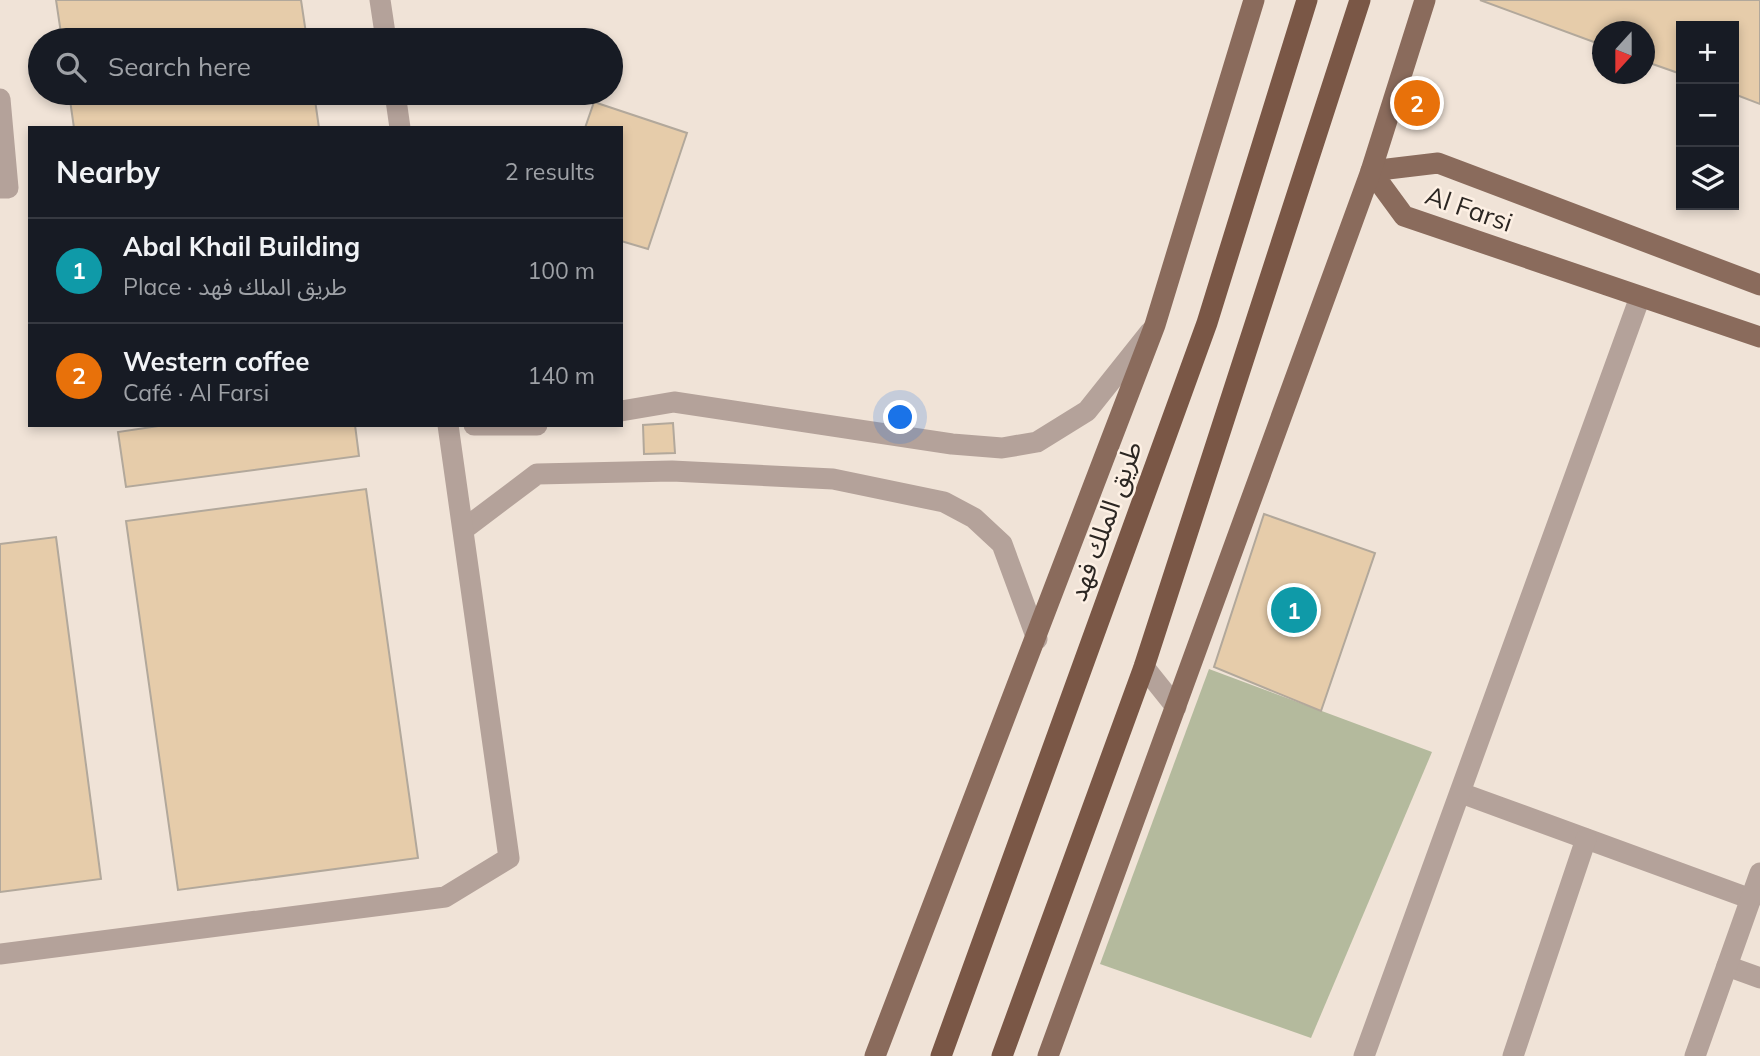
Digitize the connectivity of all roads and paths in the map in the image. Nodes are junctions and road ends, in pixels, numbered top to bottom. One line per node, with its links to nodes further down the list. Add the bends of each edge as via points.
1 (380, 0): 6 (street)
2 (1254, 0): 14 (main road)
3 (1307, 0): 30 (highway, طريق الملك فهد, via 1207,323)
4 (1360, 0): 20 (highway)
5 (1425, 0): 10 (main road)
6 (384, 28)
7 (0, 99): 11 (street, via 8,187)
8 (396, 105): 9 (street)
9 (400, 126)
10 (1371, 171): 12 (main road, Al Farsi, via 1438,163); 13 (main road, Al Farsi, via 1404,216); 21 (main road)
11 (0, 188)
12 (1760, 285)
13 (1640, 297): 15 (main road, Al Farsi); 22 (street)
14 (1155, 325): 16 (street, via 1087,411 1037,442 1002,448 674,402); 19 (main road)
15 (1760, 337)
16 (623, 411)
17 (448, 427): 18 (street)
18 (464, 529): 19 (street, via 537,474 672,471 833,479 944,502 974,518 1002,544); 26 (street, via 509,858 445,897)
19 (1037, 639): 29 (main road)
20 (1144, 667): 21 (street); 31 (highway)
21 (1176, 707): 32 (main road)
22 (1461, 793): 23 (street); 33 (street)
23 (1586, 839): 25 (street); 34 (street)
24 (1760, 873): 25 (street)
25 (1751, 899): 27 (street)
26 (0, 954)
27 (1727, 966): 28 (street); 35 (street)
28 (1760, 978)
29 (874, 1056)
30 (941, 1056)
31 (1002, 1056)
32 (1048, 1056)
33 (1364, 1056)
34 (1513, 1056)
35 (1695, 1056)

